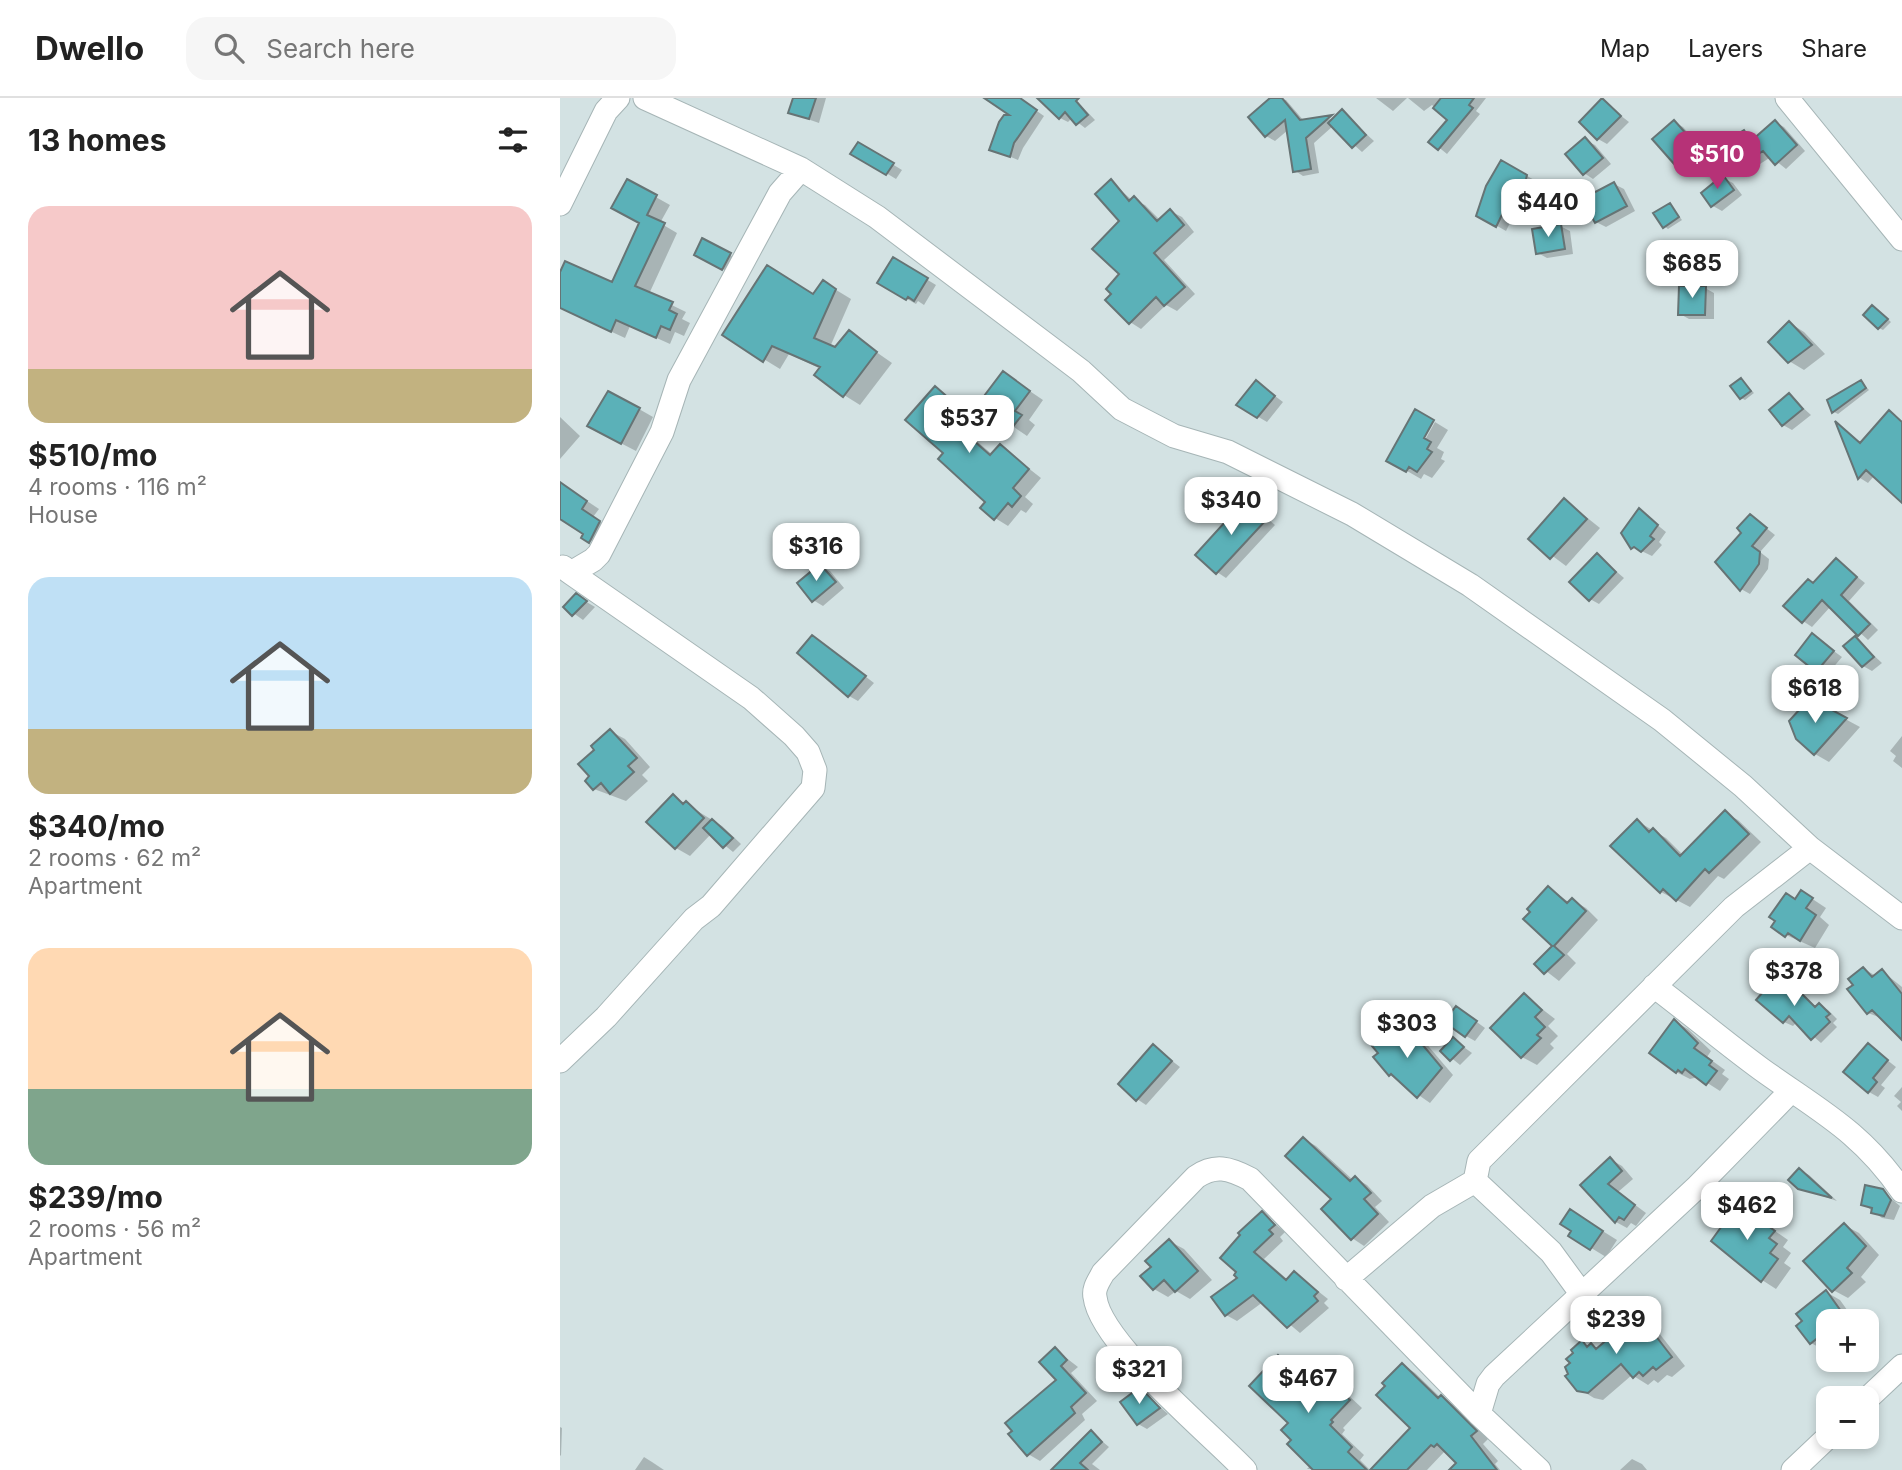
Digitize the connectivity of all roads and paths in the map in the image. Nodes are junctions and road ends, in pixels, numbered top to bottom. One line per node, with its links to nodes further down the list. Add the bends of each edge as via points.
1 (618, 98): 5 (street, via 606,111)
2 (645, 98): 4 (street)
3 (1787, 98): 6 (street)
4 (801, 169): 7 (street, via 780,193 679,380 662,432 598,554 593,561); 8 (street, via 877,217 984,296 1122,409 1174,436 1227,452 1339,508 1470,584 1662,720)
5 (560, 204)
6 (1902, 239)
7 (566, 569): 11 (street, via 751,698 794,736 808,752 815,771 813,789 711,906)
8 (1810, 848): 9 (street); 10 (street, via 1734,908)
9 (1902, 918)
10 (1654, 986): 12 (street); 13 (street, via 1479,1161)
11 (560, 1061)
12 (1791, 1091): 14 (street, via 1858,1138); 16 (street, via 1696,1188)
13 (1475, 1181): 15 (street, via 1432,1206); 16 (street, via 1551,1252)
14 (1902, 1191)
15 (1346, 1279): 19 (street); 21 (street, via 1250,1179 1231,1169 1210,1168 1103,1273 1095,1288 1107,1328 1164,1392)
16 (1581, 1293): 19 (street, via 1494,1376)
17 (1902, 1366): 18 (street)
18 (1879, 1388)
19 (1479, 1414): 22 (street)
20 (1816, 1448): 23 (street)
21 (1245, 1470)
22 (1539, 1470)
23 (1793, 1470)

